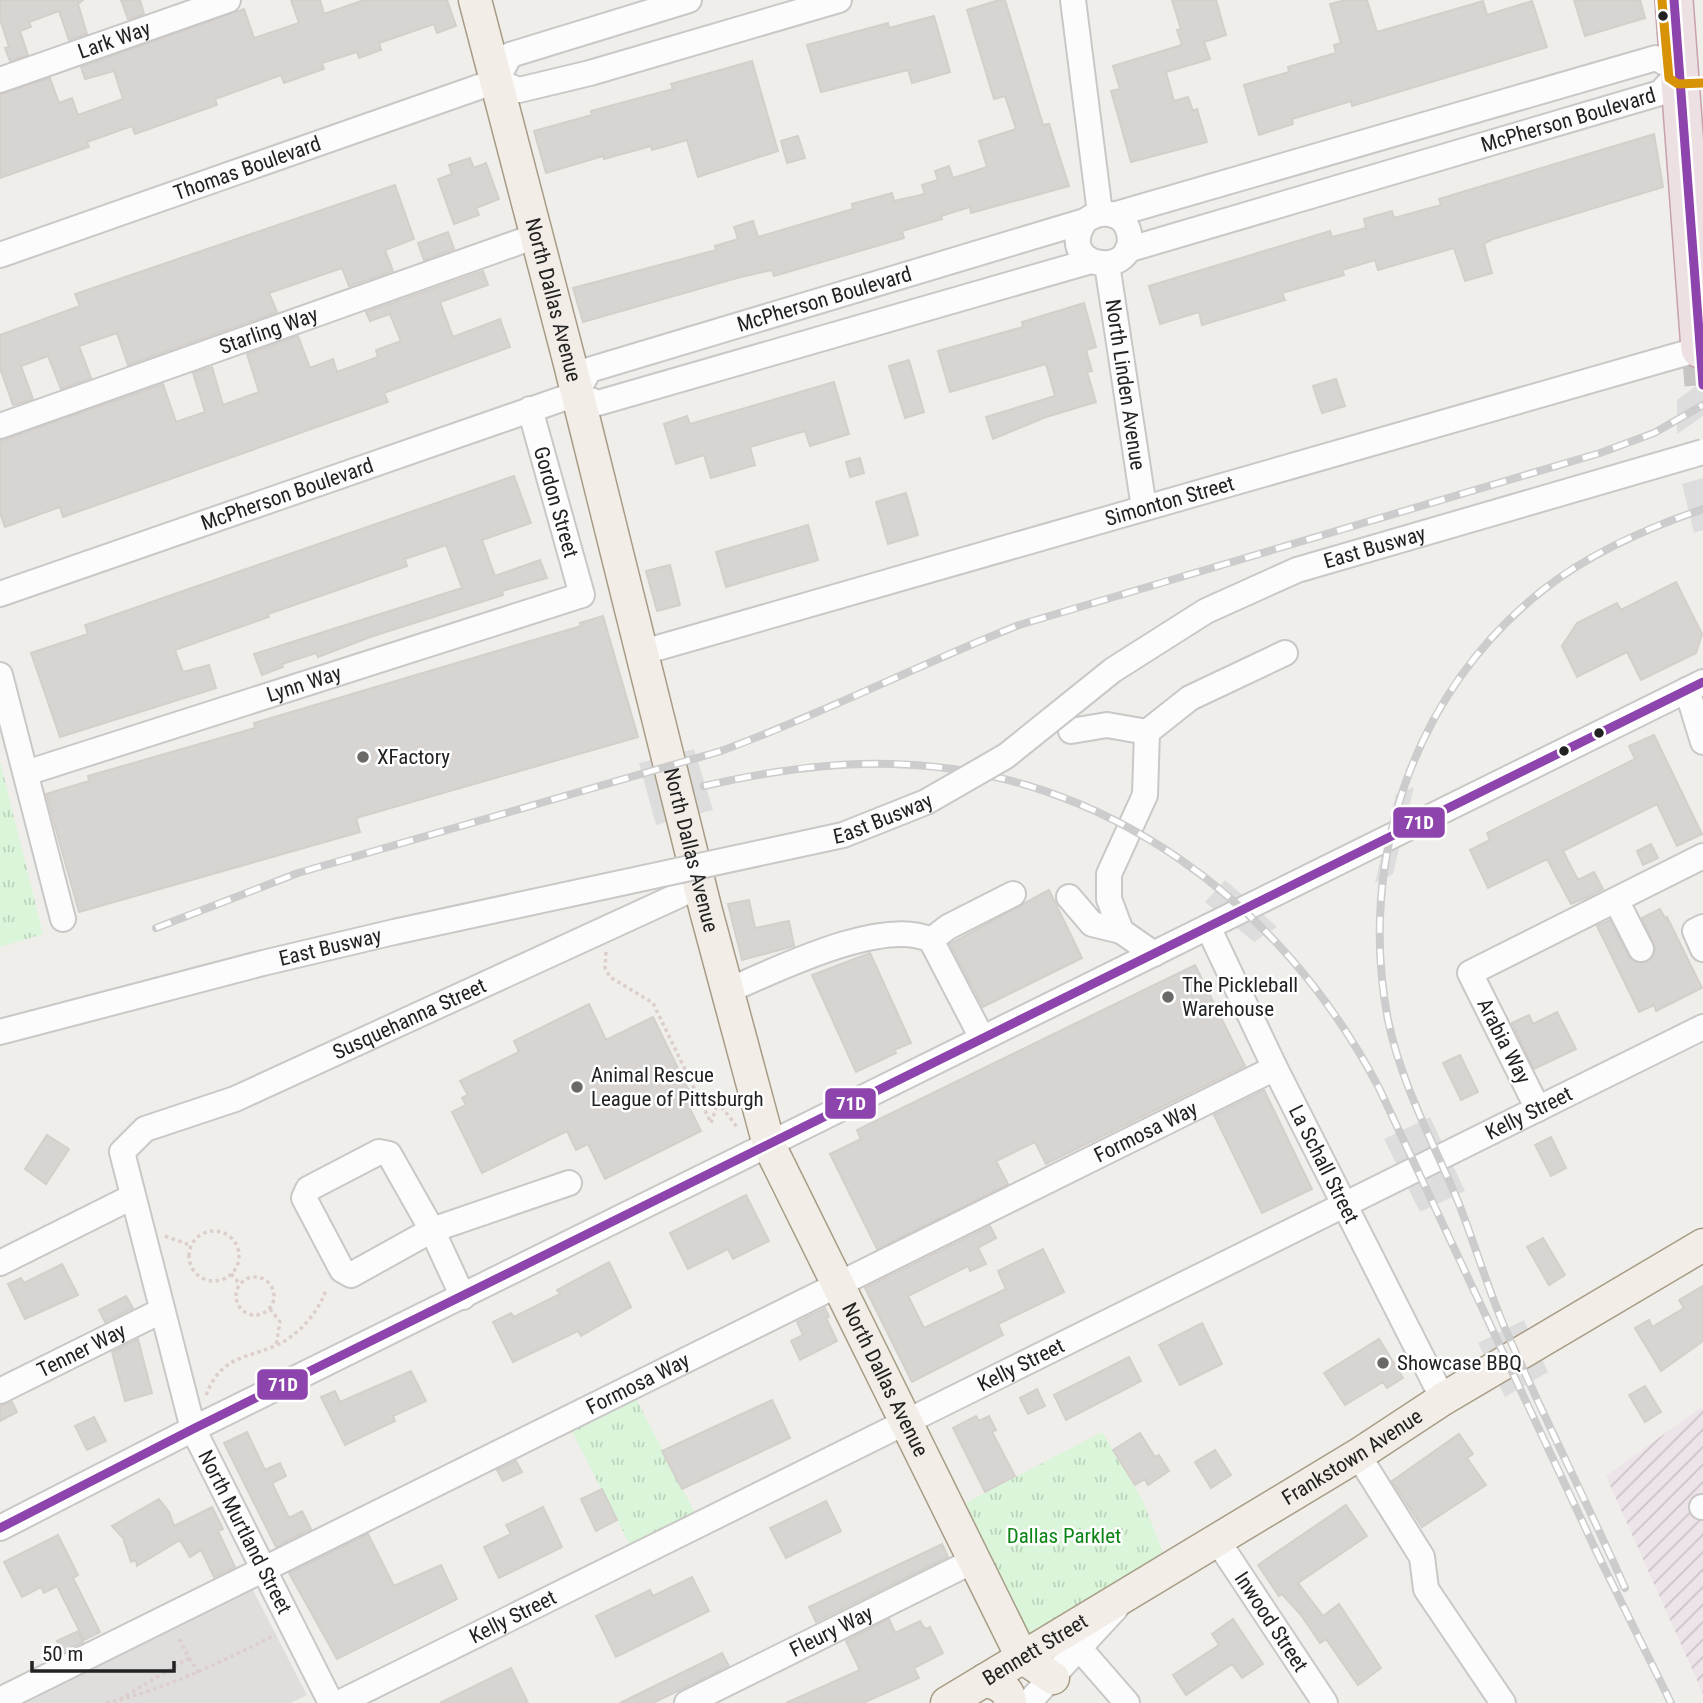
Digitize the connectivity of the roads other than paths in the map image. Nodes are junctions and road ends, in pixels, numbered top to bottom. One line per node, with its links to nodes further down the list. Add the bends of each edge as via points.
1 (228, 0): 8 (street, Lark Way)
2 (475, 0): 9 (main road, North Dallas Avenue)
3 (689, 0): 9 (street, via 510,54)
4 (839, 0): 9 (street, via 519,90)
5 (1073, 0): 12 (street)
6 (1674, 0): 7 (highway)
7 (1691, 71): 10 (street, McPherson Boulevard, via 1656,58); 11 (street, McPherson Boulevard, via 1660,93); 18 (highway)
8 (0, 80)
9 (496, 80): 13 (main road, North Dallas Avenue); 14 (street, Thomas Boulevard)
10 (1396, 132): 11 (street); 12 (street, McPherson Boulevard)
11 (1405, 167): 15 (street, McPherson Boulevard)
12 (1099, 216): 15 (street, via 1128,229); 15 (street, via 1081,228 1079,244); 16 (street, McPherson Boulevard)
13 (537, 236): 19 (main road, North Dallas Avenue); 21 (street, Starling Way)
14 (0, 255)
15 (1108, 258): 17 (street, McPherson Boulevard); 23 (street, North Linden Avenue)
16 (830, 297): 17 (street); 19 (street, McPherson Boulevard, via 589,370)
17 (839, 334): 19 (street, McPherson Boulevard, via 598,403)
18 (1700, 349): 23 (street, Simonton Street)
19 (576, 394): 20 (street, McPherson Boulevard); 26 (main road, North Dallas Avenue)
20 (530, 409): 24 (street, McPherson Boulevard); 25 (street, Gordon Street)
21 (0, 426)
22 (1703, 452): 49 (street, East Busway, bridge, via 1286,575 1206,611 1113,670 1006,756 926,802 843,835 394,932)
23 (1144, 508): 26 (street, Simonton Street)
24 (0, 594)
25 (582, 595): 33 (street, Lynn Way)
26 (640, 653): 35 (main road, North Dallas Avenue)
27 (1285, 653): 31 (street, via 1190,698)
28 (0, 675): 33 (street)
29 (1695, 686): 32 (street); 40 (street)
30 (1071, 731): 31 (street, via 1107,725)
31 (1147, 732): 42 (street, via 1145,795 1109,874 1109,899)
32 (1703, 742)
33 (26, 772): 39 (street)
34 (1703, 856): 38 (street)
35 (699, 886): 47 (main road, North Dallas Avenue); 54 (street, Susquehanna Street, via 235,1099 145,1129)
36 (1013, 894): 43 (street)
37 (1069, 897): 42 (street, via 1092,925)
38 (1616, 900): 44 (street); 52 (street, Arabia Way, via 1470,973)
39 (63, 919)
40 (1209, 927): 46 (street); 51 (street, La Schall Street)
41 (1703, 927): 45 (street, via 1695,931)
42 (1121, 931): 46 (street)
43 (931, 940): 47 (street, via 920,934 849,940); 50 (street)
44 (1641, 949)
45 (1703, 949)
46 (1154, 954): 50 (street)
47 (727, 991): 53 (main road, North Dallas Avenue)
48 (1703, 1027): 52 (street, Kelly Street)
49 (0, 1032)
50 (982, 1038): 53 (street)
51 (1275, 1068): 57 (street, La Schall Street); 61 (street, Formosa Way)
52 (1538, 1109): 57 (street, Kelly Street)
53 (769, 1145): 61 (main road, North Dallas Avenue); 62 (street)
54 (122, 1152): 56 (street, North Murtland Street)
55 (569, 1183): 58 (street)
56 (132, 1197): 60 (street); 63 (street, North Murtland Street)
57 (1344, 1203): 65 (street, La Schall Street); 66 (street, Kelly Street)
58 (432, 1230): 58 (street, via 388,1154 379,1152 308,1189 304,1198 342,1270 351,1275); 62 (street)
59 (1703, 1245): 65 (main road, Frankstown Avenue)
60 (0, 1263)
61 (837, 1284): 66 (main road, North Dallas Avenue); 72 (street, Formosa Way)
62 (463, 1297): 67 (street)
63 (161, 1311): 64 (street, Tenner Way); 67 (street, North Murtland Street)
64 (0, 1391)
65 (1443, 1399): 68 (main road, Frankstown Avenue)
66 (908, 1421): 71 (main road, North Dallas Avenue); 80 (street, Kelly Street)
67 (193, 1429): 69 (street); 72 (street, North Murtland Street)
68 (1357, 1455): 70 (main road, Frankstown Avenue); 87 (street, via 1422,1557 1426,1590)
69 (0, 1528)
70 (1217, 1541): 73 (main road, Frankstown Avenue); 86 (street, Inwood Street)
71 (975, 1560): 75 (main road, North Dallas Avenue); 81 (street, Fleury Way)
72 (263, 1569): 78 (street, Formosa Way); 79 (street, North Murtland Street)
73 (1126, 1597): 74 (street, Frankstown Avenue); 75 (main road, Bennett Street)
74 (1080, 1649): 76 (street, Frankstown Avenue); 85 (street)
75 (1022, 1657): 76 (main road); 77 (main road, Bennett Street)
76 (1053, 1678): 84 (street, Frankstown Avenue)
77 (985, 1680): 82 (main road, Bennett Street); 83 (main road, via 1002,1686)
78 (0, 1700)
79 (331, 1703)
80 (339, 1703)
81 (687, 1703)
82 (947, 1703)
83 (1010, 1703)
84 (1028, 1703)
85 (1127, 1703)
86 (1325, 1703)
87 (1503, 1703)

